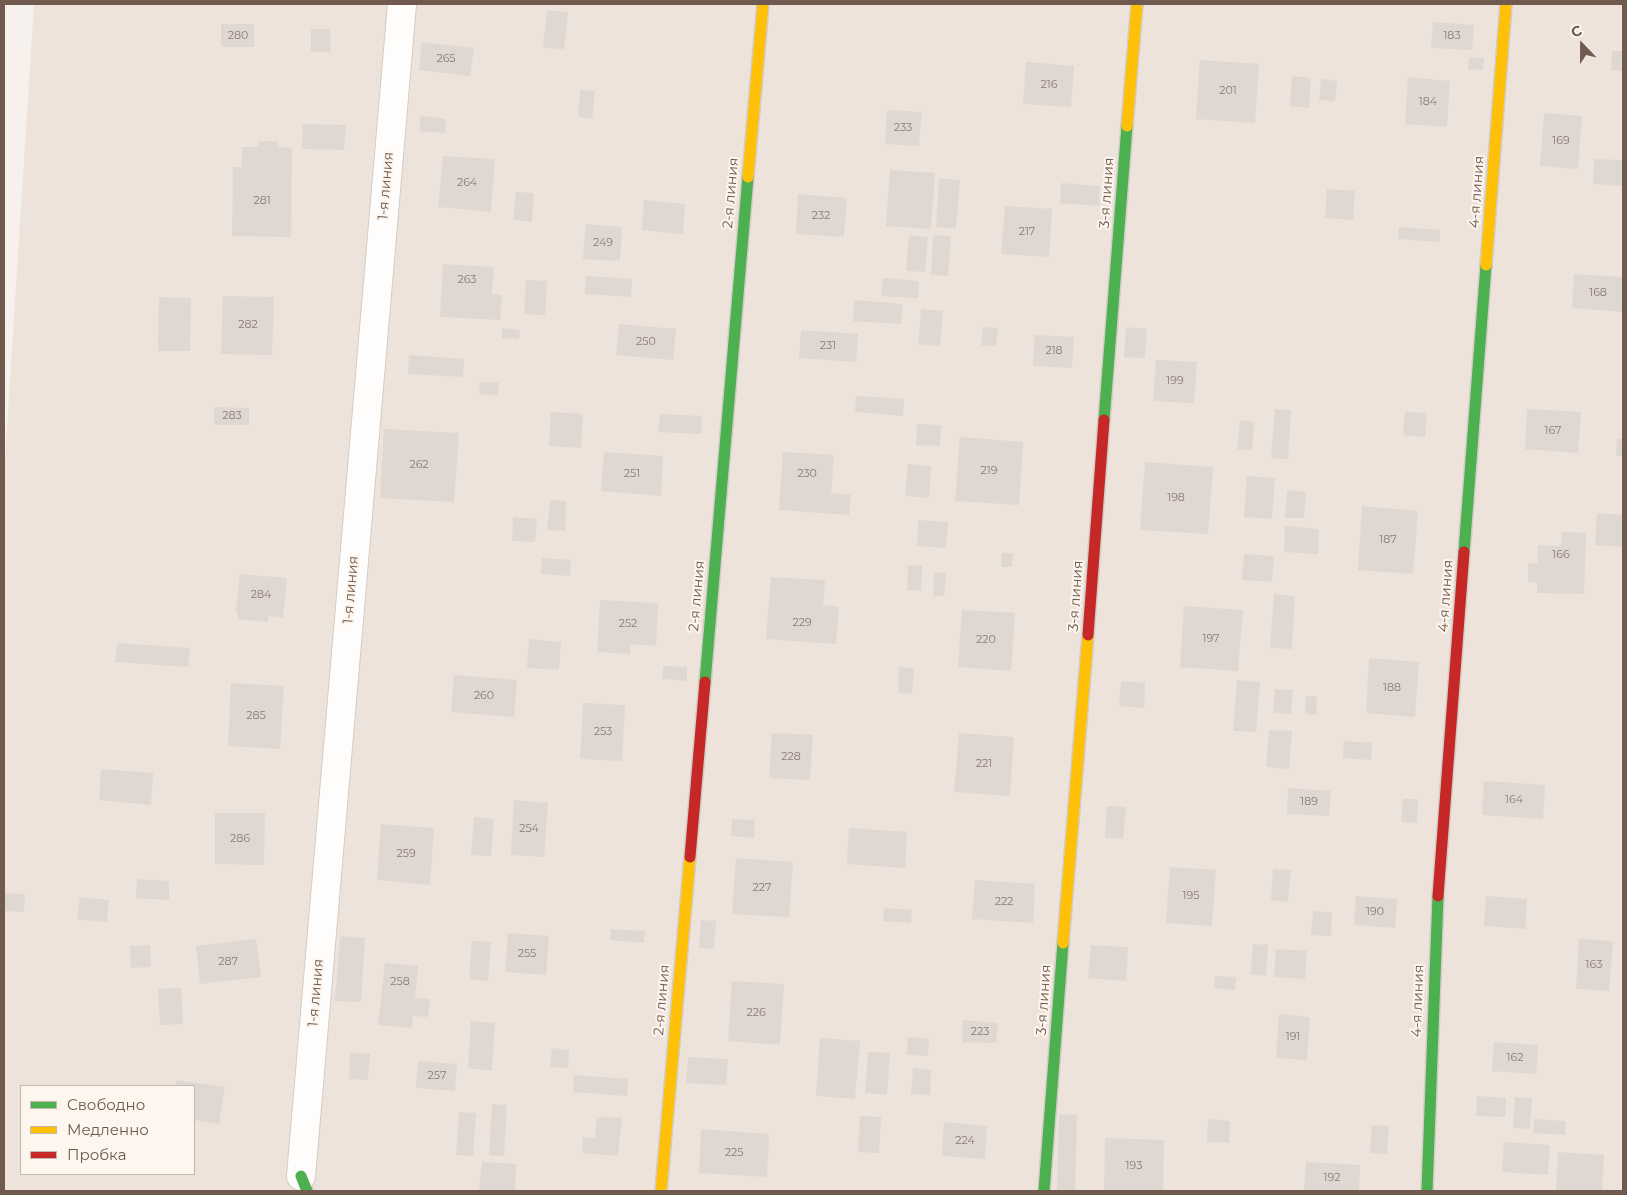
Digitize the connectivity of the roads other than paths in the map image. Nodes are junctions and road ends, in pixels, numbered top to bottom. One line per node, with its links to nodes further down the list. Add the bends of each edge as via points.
1 (402, 4): 5 (street, 1-я линия)
2 (763, 4): 6 (street, 2-я линия)
3 (1137, 4): 7 (street, 3-я линия)
4 (1506, 4): 8 (street, 4-я линия, via 1435,933)
5 (304, 1183)
6 (661, 1191)
7 (1044, 1191)
8 (1427, 1191)

